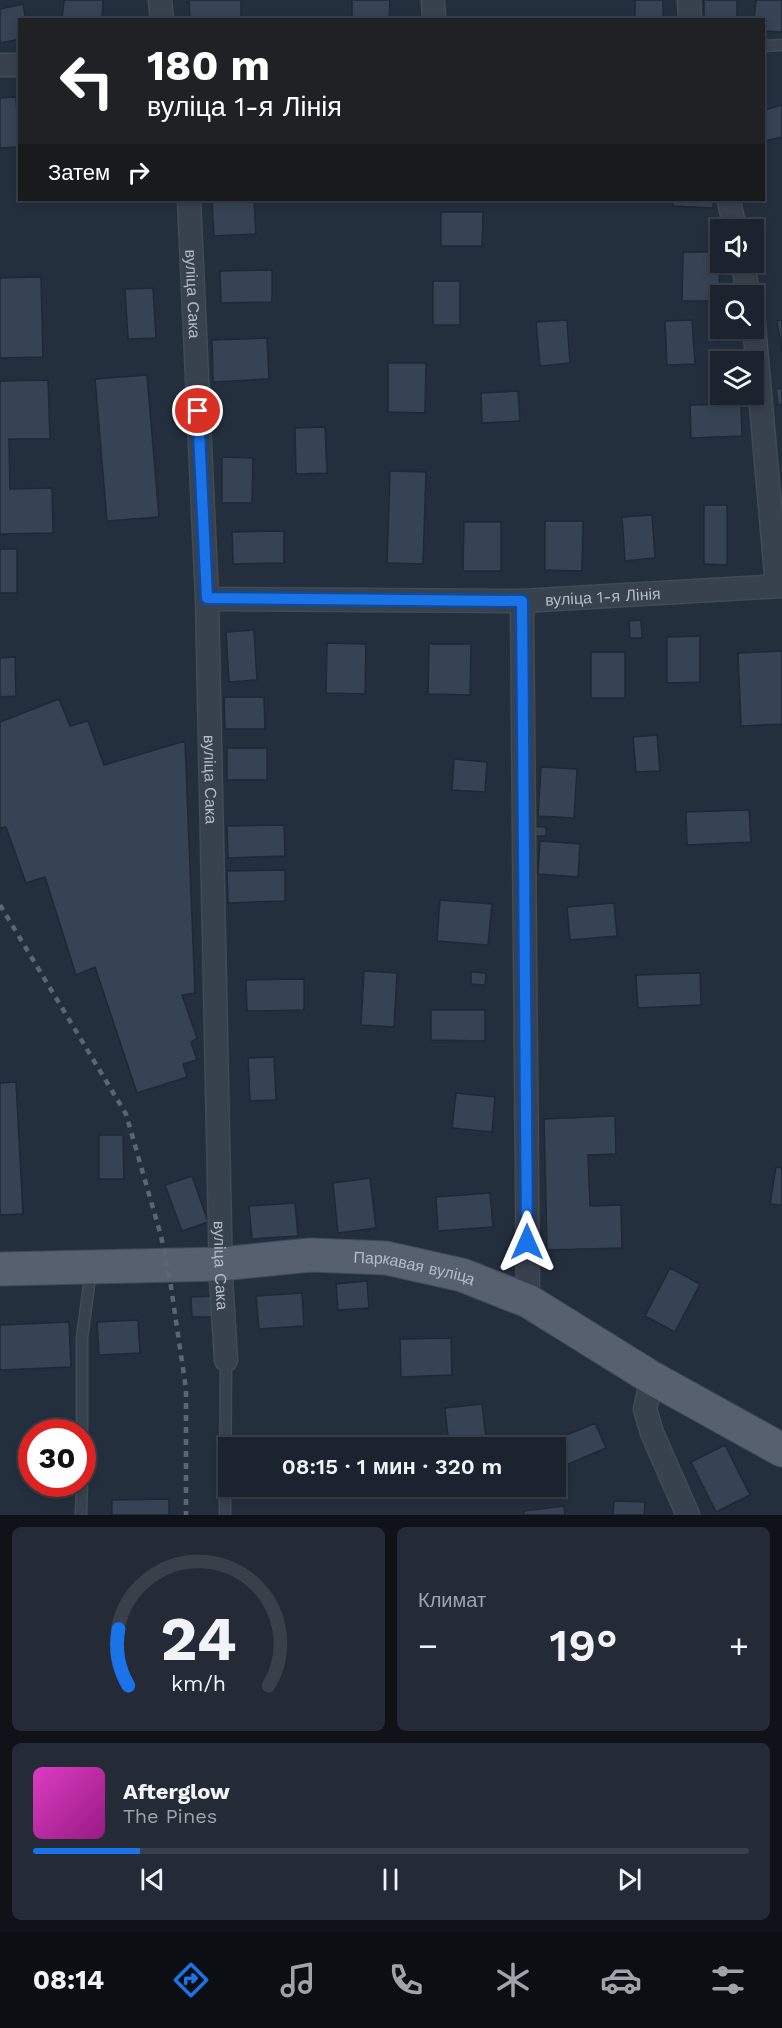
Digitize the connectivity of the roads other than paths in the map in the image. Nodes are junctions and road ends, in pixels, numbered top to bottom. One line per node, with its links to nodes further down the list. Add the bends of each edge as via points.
1 (160, 0): 4 (street)
2 (433, 0): 5 (street)
3 (689, 0): 6 (street)
4 (162, 18)
5 (434, 18)
6 (690, 18)
7 (782, 45): 8 (lane)
8 (765, 46)
9 (0, 65): 10 (street)
10 (18, 65)
11 (189, 201): 16 (street, вуліца Сака)
12 (729, 201): 13 (street)
13 (733, 219)
14 (755, 339): 15 (street)
15 (779, 586): 17 (street, вуліца 1-я Лінія)
16 (207, 598): 17 (street, вуліца 1-я Лінія); 18 (street, вуліца Сака)
17 (522, 601): 21 (street)
18 (221, 1264): 19 (main road, Паркавая вуліца); 21 (main road, Паркавая вуліца, via 310,1255 386,1258 462,1275); 22 (street, вуліца Сака)
19 (92, 1266): 20 (main road, Паркавая вуліца); 24 (lane, via 82,1338)
20 (0, 1269)
21 (528, 1301): 23 (main road, Паркавая вуліца)
22 (225, 1360): 28 (lane)
23 (652, 1378): 25 (main road, Паркавая вуліца); 29 (street, via 645,1409)
24 (82, 1419)
25 (782, 1450)
26 (82, 1497): 27 (lane)
27 (81, 1515)
28 (225, 1515)
29 (688, 1515)

